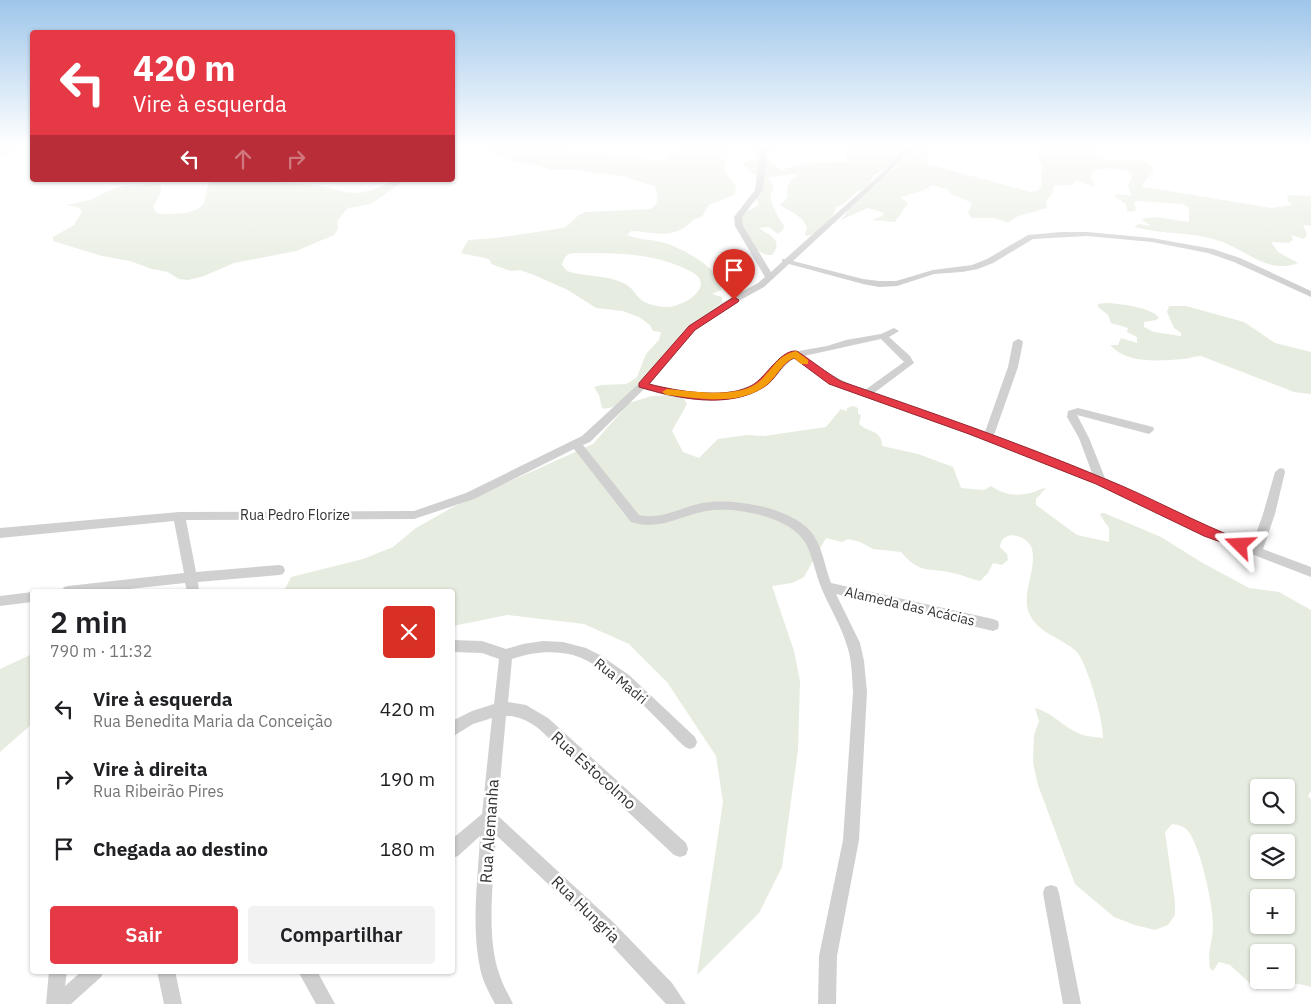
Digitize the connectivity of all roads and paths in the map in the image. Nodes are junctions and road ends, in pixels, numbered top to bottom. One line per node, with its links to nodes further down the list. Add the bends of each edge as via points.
1 (758, 192): 4 (street, via 738,217 739,226)
2 (865, 192): 3 (street, Rua Pedro Florize)
3 (786, 261): 4 (street, Rua Pedro Florize); 5 (street, via 864,282 897,283 933,272 975,267 1031,238 1087,234 1152,240 1224,255)
4 (769, 276): 10 (street, Rua Pedro Florize, via 761,285 692,328)
5 (1311, 294)
6 (894, 332): 7 (street)
7 (883, 336): 9 (street); 11 (street, via 909,363)
8 (1018, 342): 13 (street, via 1013,367)
9 (796, 354): 10 (street, via 785,358 763,383 739,393 694,395 670,393); 11 (street, via 833,382)
10 (642, 385): 14 (street, Rua Pedro Florize)
11 (866, 394): 13 (street)
12 (1149, 430): 16 (street, via 1087,413 1072,413)
13 (988, 437): 16 (street)
14 (577, 445): 17 (street, Rua Pedro Florize, via 470,496 414,515); 23 (street, via 629,514 643,522 654,522 698,508 732,506 758,510 798,527 814,547)
15 (1280, 472): 19 (street)
16 (1100, 481): 19 (street, via 1209,533)
17 (179, 516): 18 (street, Rua Pedro Florize); 22 (street)
18 (0, 533)
19 (1256, 551): 21 (street)
20 (279, 570): 22 (street)
21 (1311, 572)
22 (190, 578): 24 (street); 25 (street)
23 (827, 587): 28 (street, Alameda das Acácias); 47 (street, via 853,643 860,692 851,840 828,956)
24 (87, 589)
25 (193, 589)
26 (30, 597): 27 (street)
27 (0, 602)
28 (993, 625)
29 (455, 646): 30 (street, via 482,647)
30 (506, 655): 31 (street, Rua Alemanha); 33 (street, Rua Madri, via 533,647 579,651 616,674)
31 (499, 710): 32 (street, Rua Estocolmo, via 478,714); 34 (street, Rua Alemanha); 36 (street, Rua Estocolmo, via 527,712 543,723)
32 (455, 728)
33 (690, 742)
34 (489, 818): 35 (street); 45 (street, Rua Alemanha, via 485,948 491,977); 46 (street, Rua Hungria, via 607,928)
35 (455, 847)
36 (680, 849)
37 (1051, 893): 48 (street)
38 (58, 974): 42 (street)
39 (91, 974): 42 (street)
40 (167, 974): 43 (street)
41 (309, 974): 44 (street)
42 (56, 1004)
43 (173, 1004)
44 (326, 1004)
45 (504, 1004)
46 (677, 1004)
47 (827, 1004)
48 (1072, 1004)

